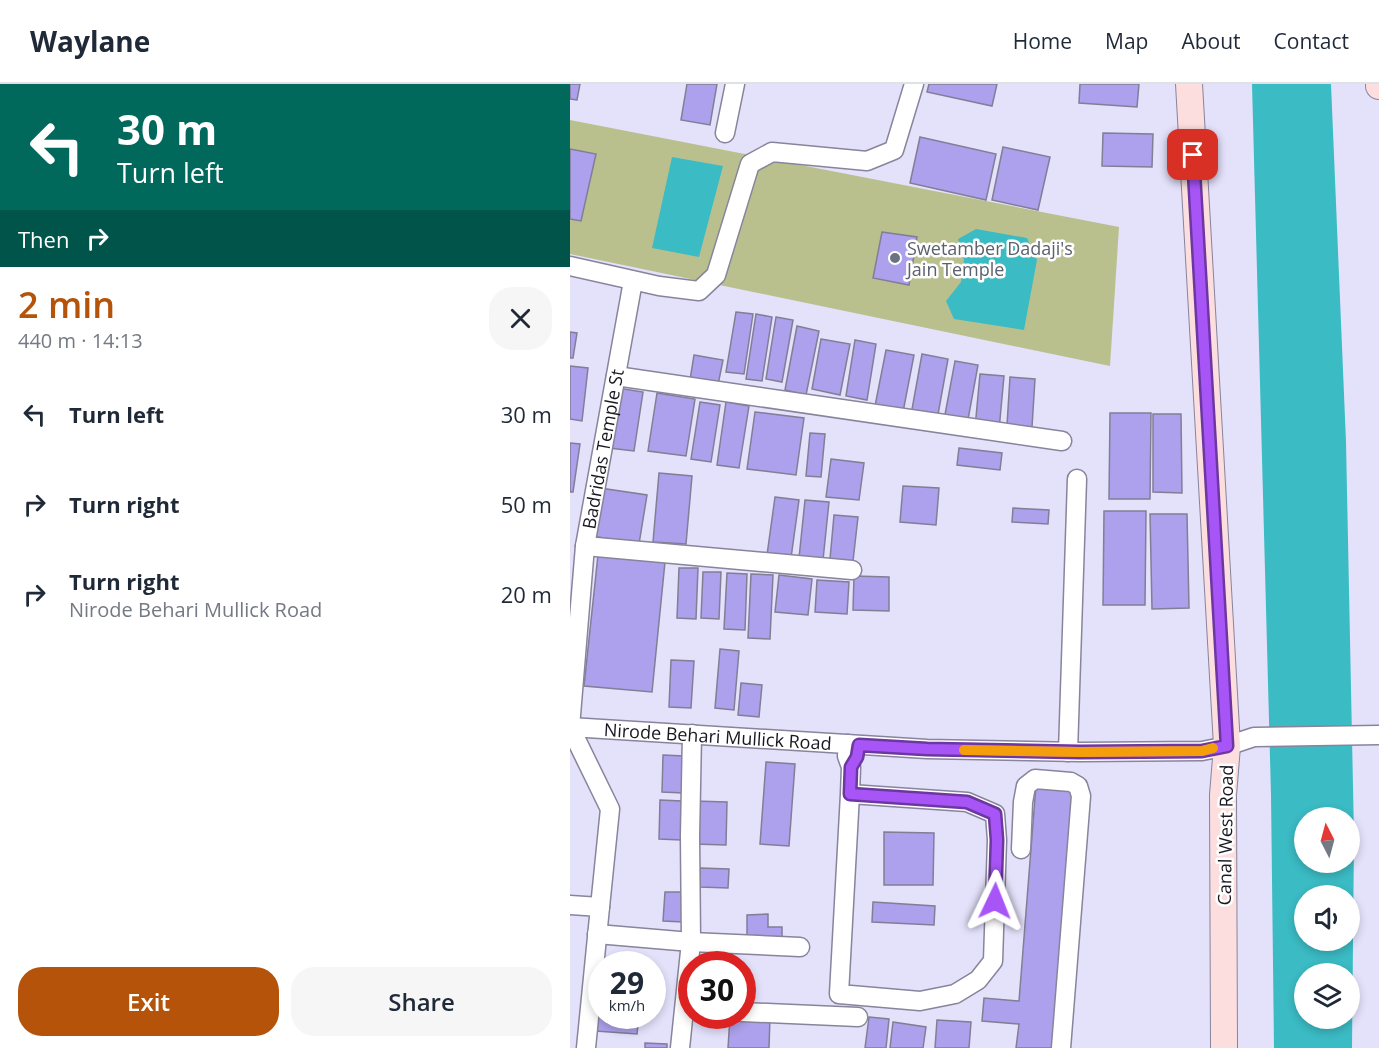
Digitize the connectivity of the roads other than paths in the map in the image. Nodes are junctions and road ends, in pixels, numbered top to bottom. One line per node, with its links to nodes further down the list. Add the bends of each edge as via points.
1 (735, 84): 4 (street)
2 (914, 84): 6 (street, via 894,150 867,161 772,152 750,164 716,275 699,291)
3 (1189, 84): 16 (main road, Canal West Road)
4 (725, 133)
5 (570, 266): 6 (street)
6 (633, 281): 7 (street, Badridas Temple St)
7 (616, 376): 8 (street); 10 (street, Badridas Temple St)
8 (1062, 441)
9 (1077, 479): 18 (street)
10 (585, 546): 11 (street); 12 (street, Badridas Temple St)
11 (852, 570)
12 (570, 727): 13 (street, Nirode Behari Mullick Road); 24 (street, via 610,809)
13 (692, 734): 15 (street, Nirode Behari Mullick Road); 26 (street)
14 (1378, 735): 16 (street, Nirode Behari Mullick Road, via 1254,737)
15 (854, 745): 17 (street, Nirode Behari Mullick Road); 21 (street, via 857,757 851,767)
16 (1227, 746): 18 (street, Nirode Behari Mullick Road, via 1202,751); 35 (main road, Canal West Road, via 1223,795)
17 (1037, 751): 18 (street, Nirode Behari Mullick Road); 19 (street)
18 (1074, 752): 20 (street)
19 (1035, 779): 20 (street); 22 (street, via 1026,786)
20 (1078, 786): 34 (street, via 1081,796)
21 (850, 794): 21 (street, via 967,802 995,814 993,961 978,980 955,994 920,1001 839,994)
22 (1021, 849)
23 (570, 905): 24 (street)
24 (600, 907): 25 (street)
25 (597, 934): 26 (street); 32 (street)
26 (691, 942): 27 (street); 28 (street)
27 (800, 947)
28 (691, 951)
29 (756, 1013): 30 (street)
30 (858, 1017)
31 (684, 1029): 33 (street)
32 (586, 1048)
33 (680, 1048)
34 (1061, 1048)
35 (1224, 1048)

